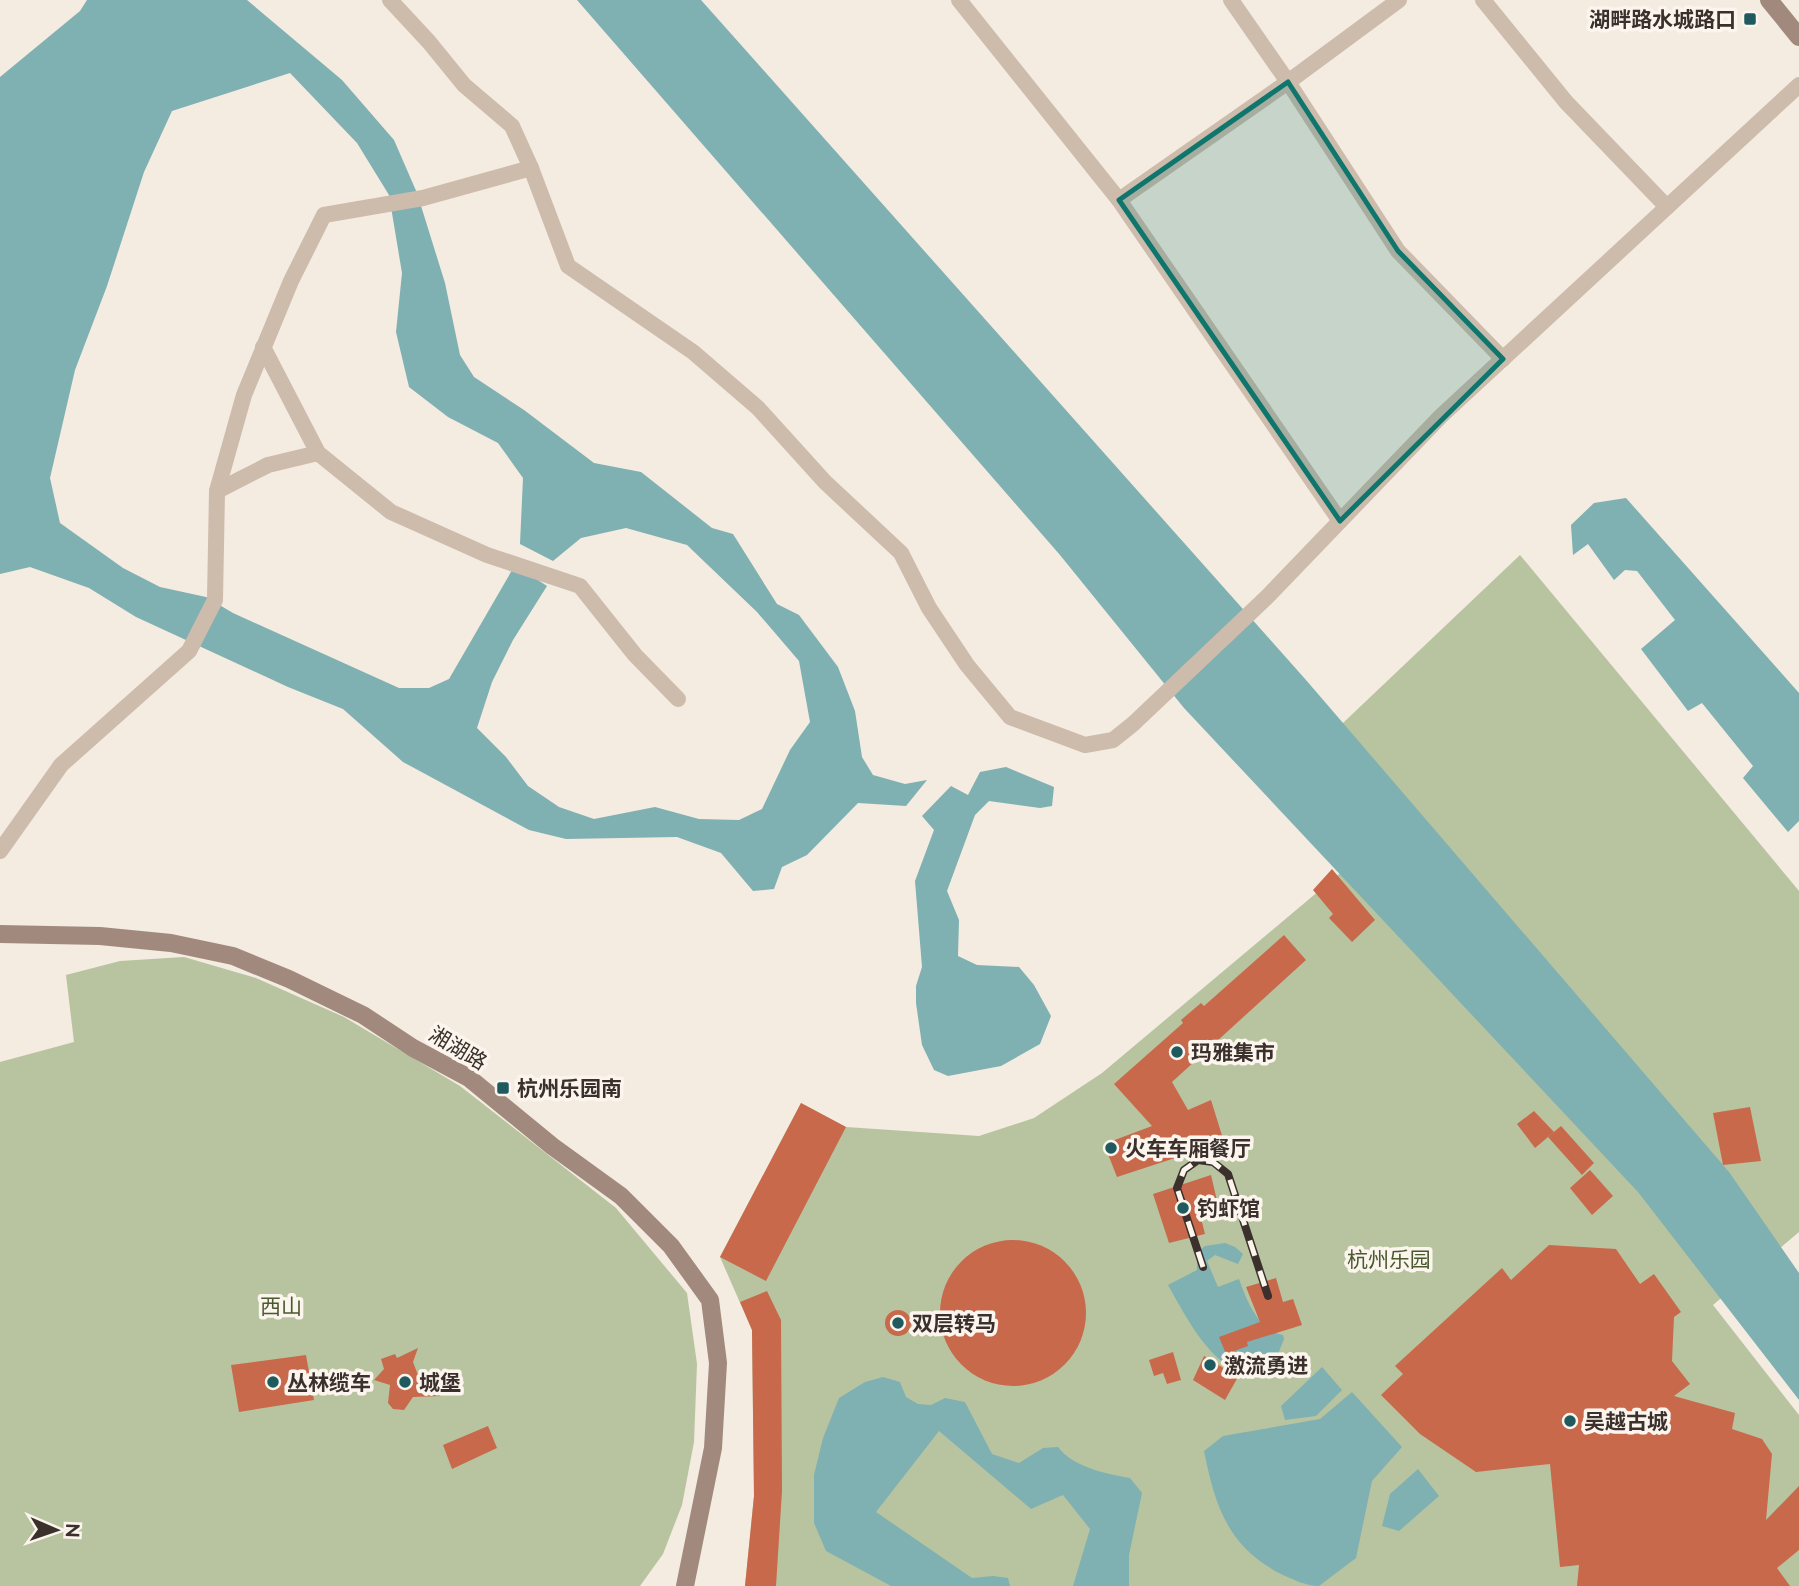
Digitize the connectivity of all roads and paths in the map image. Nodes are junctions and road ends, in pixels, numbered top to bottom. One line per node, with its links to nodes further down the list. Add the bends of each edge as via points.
1 (390, 0): 10 (street, via 464,85 512,127)
2 (959, 0): 11 (street)
3 (1231, 0): 8 (street)
4 (1399, 0): 8 (street)
5 (1483, 0): 12 (street, via 1566,102)
6 (1769, 0): 7 (main road)
7 (1799, 37)
8 (1288, 82): 11 (street); 14 (street, via 1398,251)
9 (1799, 85): 12 (street)
10 (531, 168): 13 (street, via 423,198 324,215); 17 (street, via 568,266 702,360 758,408 825,482 901,553 929,608 1010,717 1084,745 1114,740)
11 (1119, 200): 17 (street)
12 (1667, 207): 14 (street)
13 (264, 347): 15 (street); 16 (street, via 244,395)
14 (1503, 359): 17 (street)
15 (318, 453): 16 (street, via 268,465); 18 (street, via 391,512 487,555 580,586)
16 (217, 491): 19 (street, via 215,600 189,651 61,765)
17 (1340, 521)
18 (678, 699)
19 (0, 851)
20 (0, 934): 21 (main road, 湘湖路, via 171,943 233,956 289,979 363,1015 469,1079 621,1196 671,1246 710,1300 718,1363 713,1448)
21 (685, 1586)

